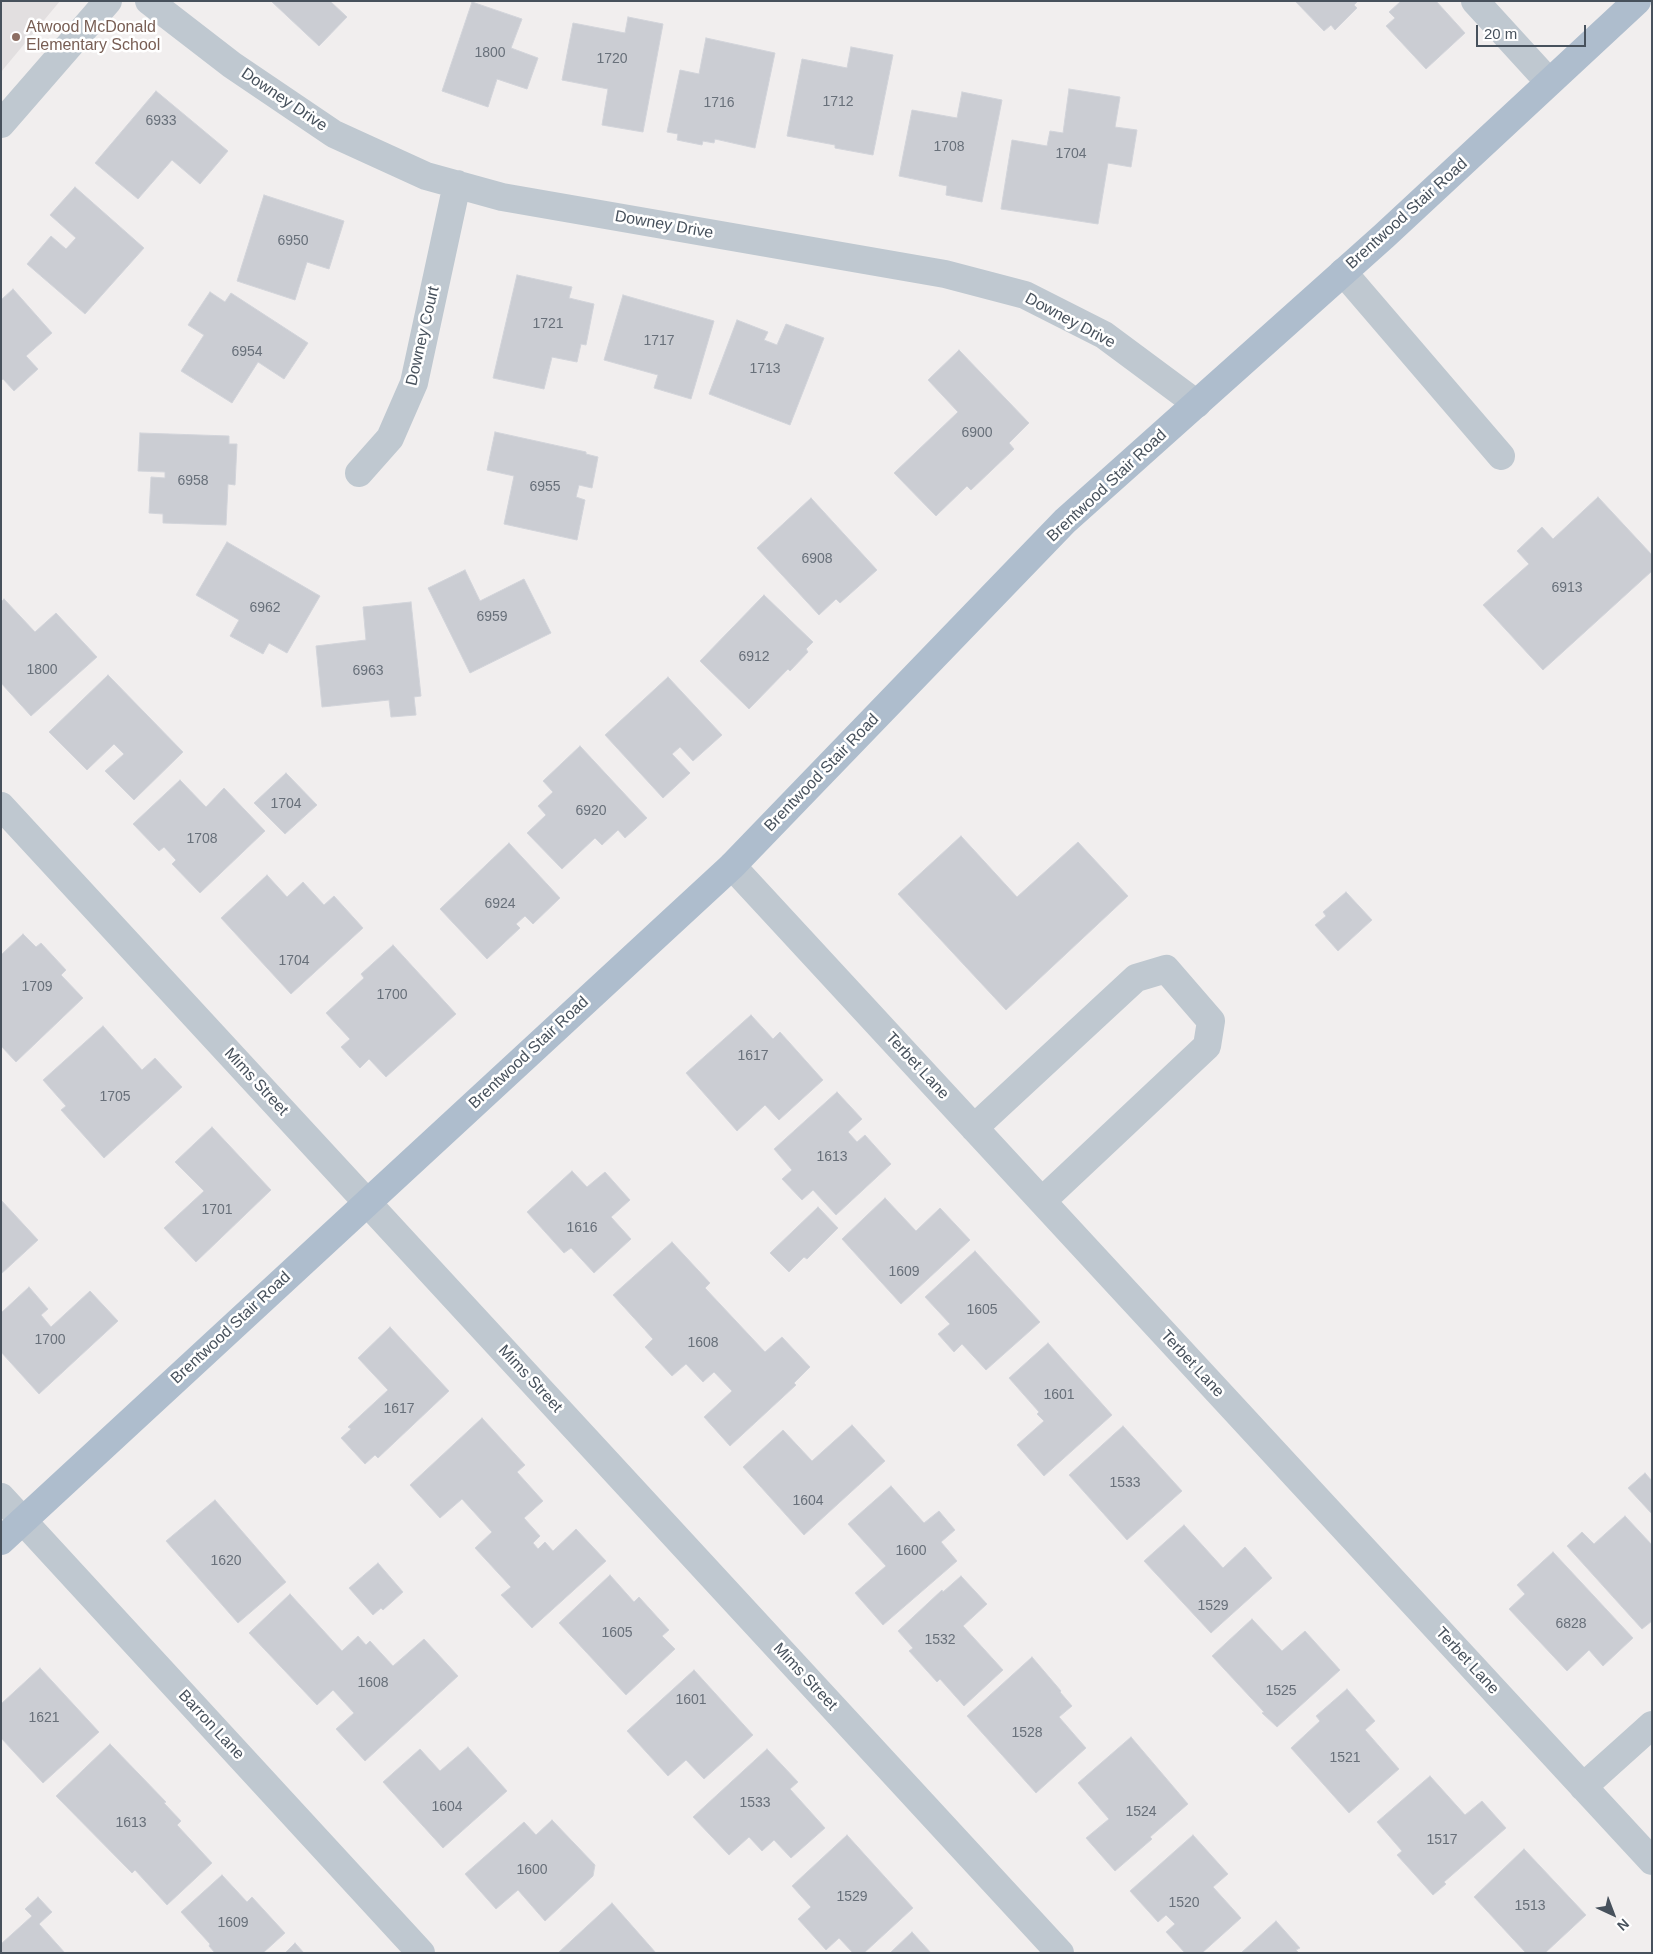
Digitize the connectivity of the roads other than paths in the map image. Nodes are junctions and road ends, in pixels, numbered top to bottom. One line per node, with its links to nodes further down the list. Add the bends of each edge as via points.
1 (108, 1): 6 (street)
2 (149, 1): 7 (street, Downey Drive, via 232,65 334,134 426,176)
3 (1475, 1): 5 (street)
4 (1637, 1): 5 (main road, Brentwood Stair Road)
5 (1549, 82): 8 (main road, Brentwood Stair Road)
6 (1, 124)
7 (457, 184): 9 (street, Downey Drive, via 502,197 944,274 1025,295 1104,335); 11 (street, Downey Court, via 414,383 390,438)
8 (1343, 272): 9 (main road, Brentwood Stair Road); 10 (street)
9 (1197, 404): 13 (main road, Brentwood Stair Road, via 1066,521)
10 (1501, 456)
11 (359, 474)
12 (1, 806): 16 (street, Mims Street)
13 (732, 866): 14 (street, Terbet Lane); 16 (main road, Brentwood Stair Road)
14 (974, 1128): 15 (street, Terbet Lane); 15 (street, via 1136,978 1166,970 1210,1022 1207,1046)
15 (1042, 1201): 21 (street, Terbet Lane)
16 (367, 1202): 18 (main road, Brentwood Stair Road); 24 (street, Mims Street)
17 (1, 1497): 18 (street, Barron Lane)
18 (23, 1521): 19 (main road, Brentwood Stair Road); 23 (street, Barron Lane)
19 (1, 1541)
20 (1652, 1725): 21 (street)
21 (1583, 1787): 22 (street, Terbet Lane)
22 (1652, 1861)
23 (420, 1953)
24 (1060, 1953)

